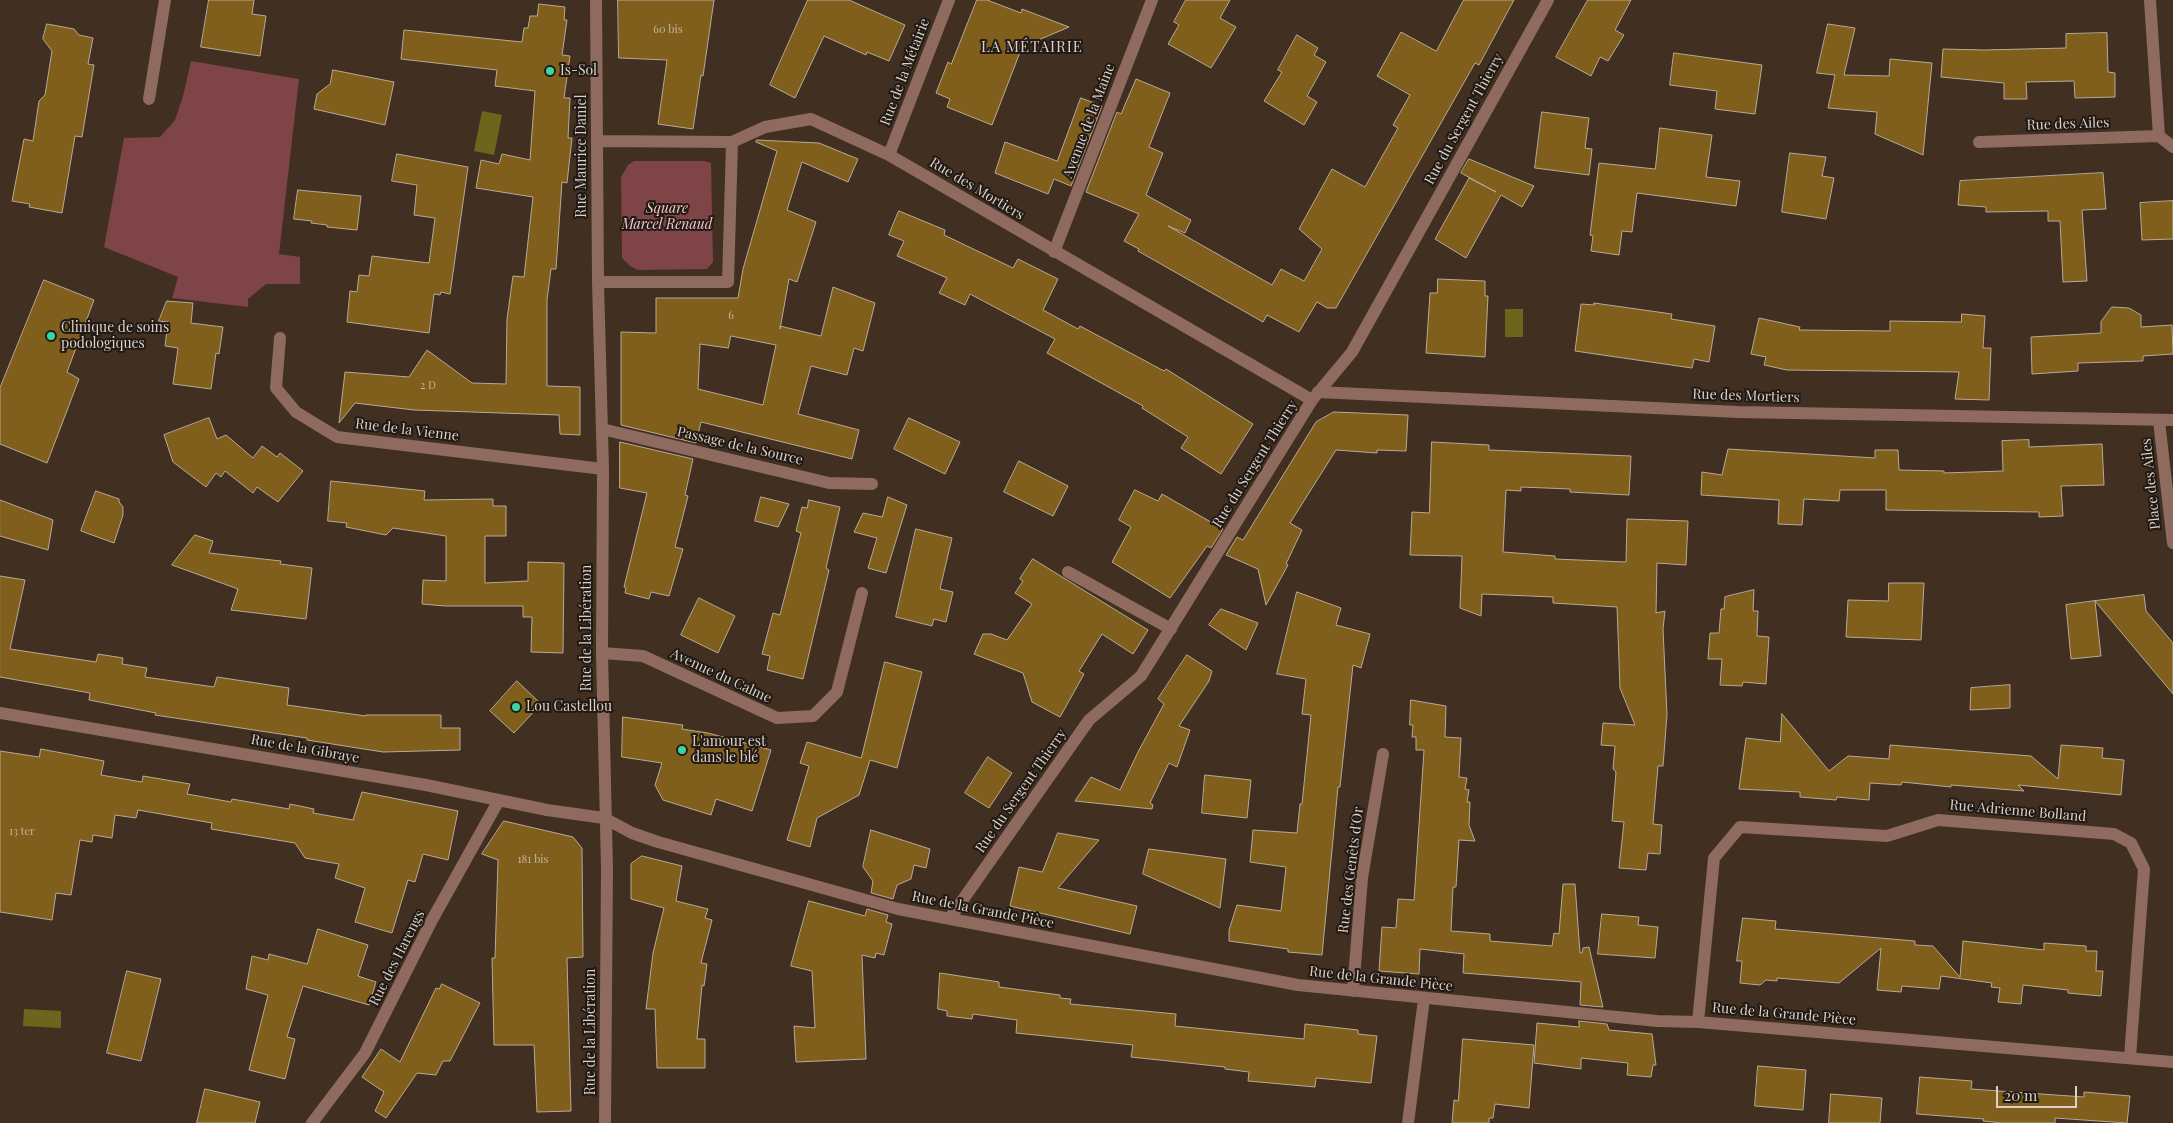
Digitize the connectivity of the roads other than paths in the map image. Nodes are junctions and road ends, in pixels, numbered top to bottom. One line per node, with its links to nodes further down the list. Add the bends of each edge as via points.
1 (166, 0): 7 (street)
2 (596, 0): 9 (street, Rue Maurice Daniel)
3 (949, 0): 13 (street, Rue de la Métairie)
4 (1152, 0): 14 (street, Avenue de la Maine)
5 (1548, 0): 17 (street, Rue du Sergent Thierry, via 1352,352)
6 (2150, 0): 8 (street)
7 (149, 99)
8 (2159, 136): 11 (street, Rue des Ailes); 12 (street)
9 (598, 141): 10 (street, Rue des Mortiers); 15 (street, Rue Maurice Daniel)
10 (732, 142): 13 (street, Rue des Mortiers, via 766,127 811,119); 15 (street, via 728,282)
11 (1978, 142)
12 (2173, 147)
13 (889, 154): 14 (street, Rue des Mortiers)
14 (1054, 252): 17 (street, Rue des Mortiers)
15 (598, 282): 20 (street, Rue de la Libération)
16 (280, 338): 21 (street, Rue de la Vienne, via 276,388 296,412 337,437)
17 (1315, 396): 19 (street, Rue des Mortiers, via 1738,412); 26 (street, Rue du Sergent Thierry)
18 (2173, 420): 19 (street, Rue des Mortiers)
19 (2159, 421): 23 (street, Place des Ailes)
20 (602, 429): 21 (street, Rue de la Libération); 22 (street, Passage de la Source, via 829,483)
21 (603, 469): 27 (street, Rue de la Libération)
22 (872, 484)
23 (2173, 543)
24 (1068, 572): 26 (street)
25 (862, 593): 27 (street, Avenue du Calme, via 837,692 813,716 777,718 644,656)
26 (1171, 629): 32 (street, Rue du Sergent Thierry, via 1141,676 1089,720)
27 (602, 653): 31 (street, Rue de la Libération)
28 (0, 713): 30 (street, Rue de la Gibraye, via 417,783)
29 (1383, 754): 33 (street, Rue des Genêts d'Or, via 1362,878)
30 (499, 800): 31 (street, Rue de la Gibraye); 38 (street, Rue des Harengs, via 432,920 365,1053)
31 (604, 818): 32 (street, Rue de la Grande Pièce, via 632,834 658,842 898,909); 39 (street, Rue de la Libération, via 607,869)
32 (950, 918): 33 (street, Rue de la Grande Pièce, via 1298,985)
33 (1353, 991): 34 (street, Rue de la Grande Pièce)
34 (1424, 999): 35 (street, Rue de la Grande Pièce); 40 (street)
35 (1698, 1022): 36 (street, Rue de la Grande Pièce); 36 (street, Rue Adrienne Bolland, via 1714,858 1740,827 1887,836 1938,820 2114,834 2131,843 2144,869)
36 (2130, 1057): 37 (street, Rue de la Grande Pièce)
37 (2173, 1062)
38 (312, 1123)
39 (605, 1123)
40 (1408, 1123)

